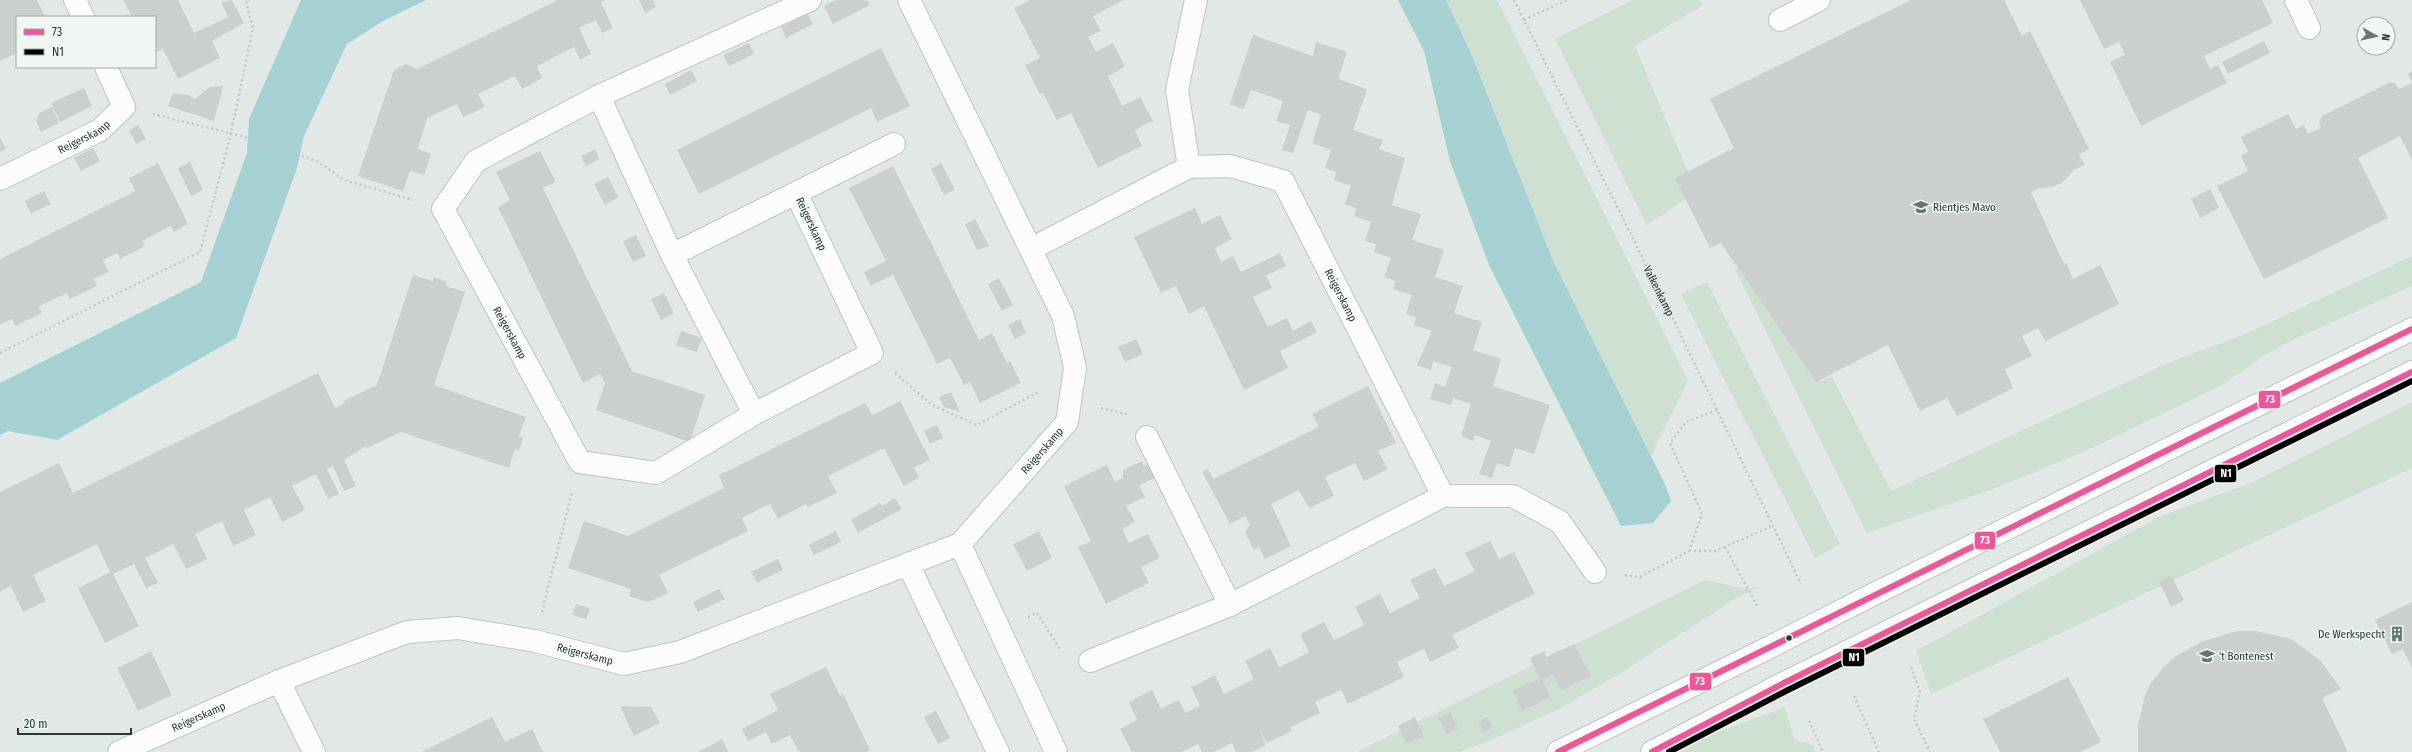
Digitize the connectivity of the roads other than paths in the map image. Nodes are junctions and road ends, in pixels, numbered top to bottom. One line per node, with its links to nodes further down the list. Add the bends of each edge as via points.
1 (75, 0): 7 (street)
2 (810, 0): 11 (street)
3 (909, 0): 16 (street, Reigerskamp)
4 (1196, 0): 13 (street, via 1177,90)
5 (1820, 0): 8 (street)
6 (2296, 0): 9 (street)
7 (83, 16)
8 (1780, 20)
9 (2309, 28)
10 (106, 68): 14 (street, Reigerskamp, via 124,107 100,130)
11 (599, 96): 17 (street); 20 (street, Reigerskamp, via 476,161 443,209 580,462 656,474)
12 (894, 144): 15 (street, Reigerskamp)
13 (1189, 167): 16 (street, Reigerskamp); 22 (street, Reigerskamp, via 1230,166 1283,180)
14 (0, 179)
15 (796, 192): 17 (street, Reigerskamp); 20 (street, Reigerskamp, via 872,353)
16 (1031, 249): 23 (street, Reigerskamp, via 1063,316 1075,368 1067,422)
17 (672, 255): 20 (street)
18 (2412, 329): 33 (street, bridge)
19 (2412, 372): 34 (street, bridge, via 1784,683)
20 (754, 414)
21 (1148, 437): 26 (street)
22 (1444, 496): 25 (street, via 1513,496 1560,522); 26 (street)
23 (960, 544): 24 (street, Reigerskamp); 32 (street)
24 (908, 564): 28 (street, Reigerskamp, via 680,652 624,664 535,641 458,628 407,632); 31 (street)
25 (1595, 572)
26 (1230, 605): 27 (street)
27 (1090, 660)
28 (279, 681): 29 (street, Reigerskamp); 30 (street)
29 (119, 752)
30 (314, 752)
31 (998, 752)
32 (1056, 752)
33 (1558, 752)
34 (1652, 752)

